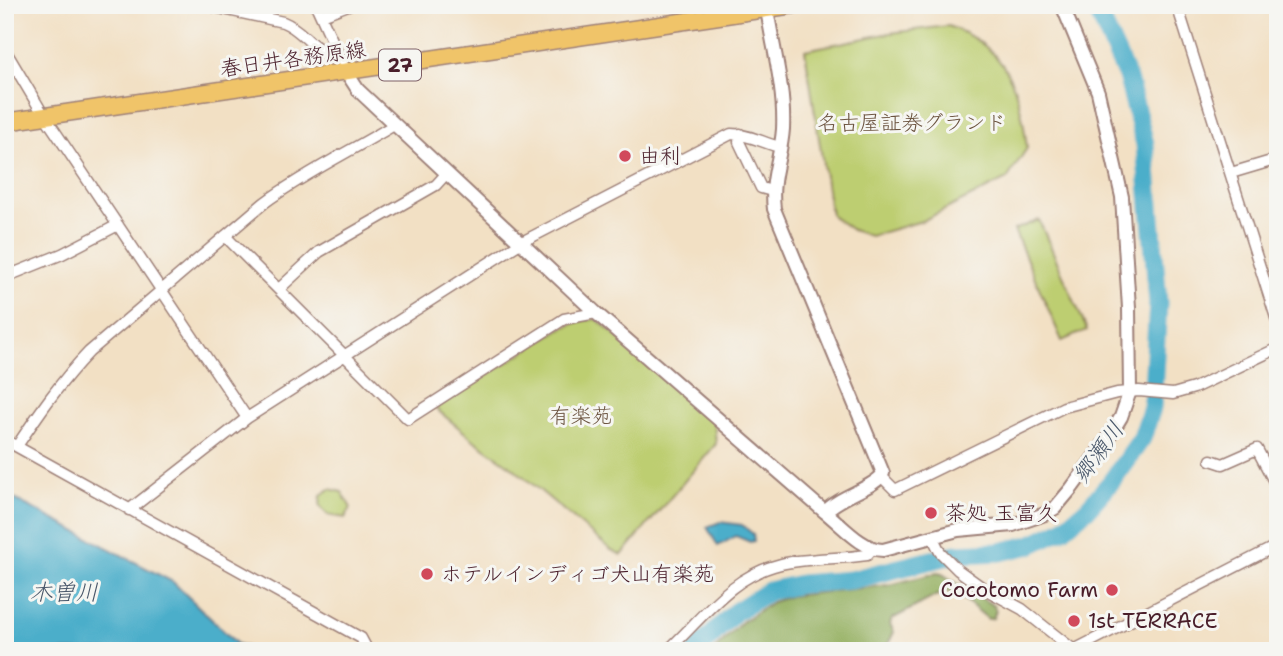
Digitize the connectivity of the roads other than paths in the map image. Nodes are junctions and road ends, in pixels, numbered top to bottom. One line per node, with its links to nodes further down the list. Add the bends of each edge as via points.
1 (205, 5): 10 (street, via 290,24 324,53)
2 (316, 5): 8 (street)
3 (348, 5): 8 (street)
4 (794, 5): 7 (main road, 春日井各務原線 / 27)
5 (1062, 5): 31 (street, via 1098,92 1122,197)
6 (1177, 5): 18 (street)
7 (767, 9): 11 (main road, 春日井各務原線 / 27); 16 (street, via 782,103)
8 (324, 12): 10 (street)
9 (5, 50): 12 (street)
10 (338, 54): 11 (street)
11 (347, 73): 12 (main road, 春日井各務原線 / 27); 14 (street)
12 (47, 116): 13 (main road, 春日井各務原線 / 27); 21 (street)
13 (5, 122)
14 (394, 125): 19 (street); 22 (street, via 295,180)
15 (740, 134): 16 (street); 20 (street, via 739,142 761,188); 23 (street, via 718,139)
16 (780, 147): 20 (street)
17 (1278, 159): 18 (street)
18 (1231, 173): 28 (street)
19 (446, 174): 23 (street); 25 (street, via 436,185 319,252)
20 (772, 191): 36 (street, via 778,222)
21 (118, 225): 24 (street); 26 (street)
22 (225, 236): 25 (street); 26 (street)
23 (520, 243): 27 (street); 30 (street)
24 (5, 276)
25 (279, 289): 30 (street)
26 (162, 290): 32 (street); 34 (street, via 67,375)
27 (596, 313): 30 (street, via 564,320 408,419); 39 (street)
28 (1278, 324)
29 (1278, 348): 31 (street, via 1173,394)
30 (344, 355): 32 (street)
31 (1134, 391): 36 (street, via 1064,407 895,490); 40 (street, via 1107,440 1055,508 1013,525)
32 (247, 418): 38 (street)
33 (5, 440): 34 (street)
34 (17, 446): 38 (street)
35 (1211, 460): 37 (street, via 1223,464 1257,449)
36 (882, 477): 39 (street)
37 (1278, 489)
38 (129, 510): 44 (street, via 361,638)
39 (825, 512): 42 (street)
40 (932, 536): 42 (street, via 883,550); 43 (street, via 958,570)
41 (1278, 545): 43 (street)
42 (873, 548): 45 (street, via 867,555 782,563 756,573 730,587)
43 (1074, 650)
44 (368, 651)
45 (667, 651)

